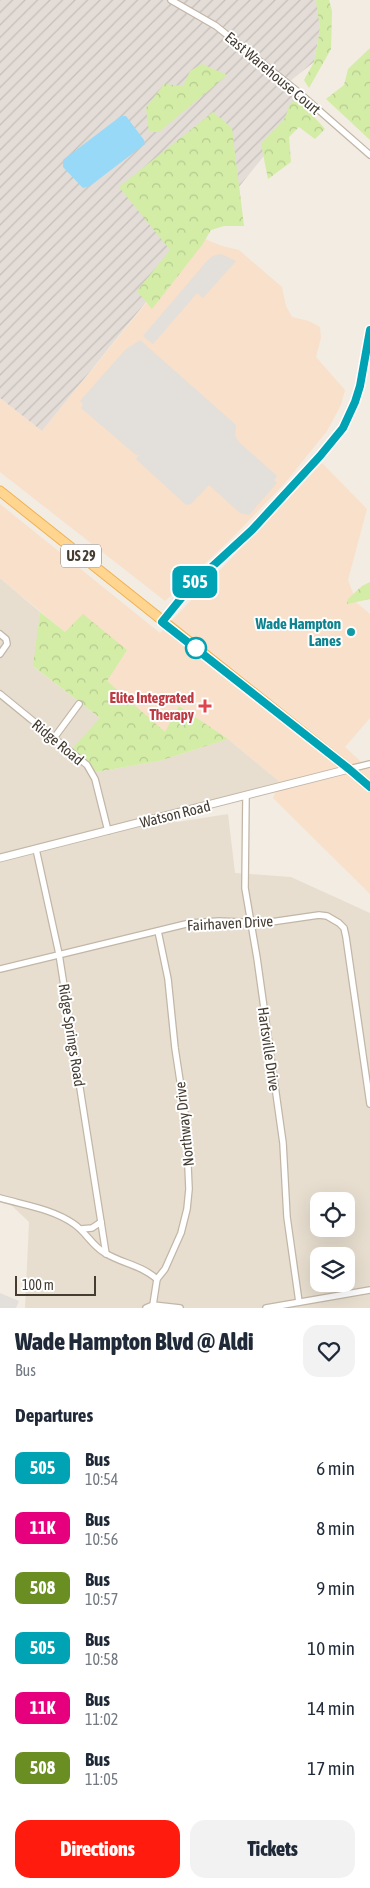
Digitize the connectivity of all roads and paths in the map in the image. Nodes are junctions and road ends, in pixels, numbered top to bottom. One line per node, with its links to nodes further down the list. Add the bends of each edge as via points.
1 (171, 0): 2 (street, East Warehouse Court, via 216,26)
2 (370, 154)
3 (370, 330): 5 (street, via 360,386 343,428 252,530 191,586)
4 (0, 490): 5 (main road, US 29)
5 (162, 622): 12 (main road, US 29)
6 (0, 634): 7 (street, via 7,641)
7 (0, 654)
8 (0, 694): 10 (street, Ridge Road)
9 (79, 704): 10 (street)
10 (54, 738): 15 (street, Ridge Road, via 81,759 91,772)
11 (370, 764): 12 (street)
12 (349, 769): 13 (main road, US 29); 14 (street, Watson Road)
13 (370, 787)
14 (246, 796): 15 (street, Watson Road); 18 (street, Hartsville Drive, via 244,878)
15 (108, 831): 16 (street, Watson Road)
16 (36, 849): 17 (street, Watson Road); 20 (street, Ridge Springs Road)
17 (0, 858)
18 (250, 924): 19 (street, Fairhaven Drive, via 204,921); 22 (street, Fairhaven Drive, via 319,915 332,918 344,928); 29 (street, Hartsville Drive, via 283,1143 286,1217)
19 (158, 930): 20 (street, Fairhaven Drive); 27 (street, Northway Drive, via 168,979 186,1120 189,1189 181,1233)
20 (59, 954): 21 (street, Fairhaven Drive); 24 (street, Ridge Springs Road)
21 (0, 969)
22 (370, 1104)
23 (0, 1198): 25 (street, via 62,1217)
24 (101, 1222): 25 (street, via 92,1228); 26 (street, Ridge Springs Road)
25 (80, 1229): 26 (street)
26 (106, 1254): 27 (street, via 141,1268)
27 (157, 1279): 30 (street, Northway Drive)
28 (370, 1290): 29 (street)
29 (299, 1302): 33 (street)
30 (153, 1305): 31 (street); 32 (street)
31 (146, 1308)
32 (180, 1308)
33 (266, 1308)

